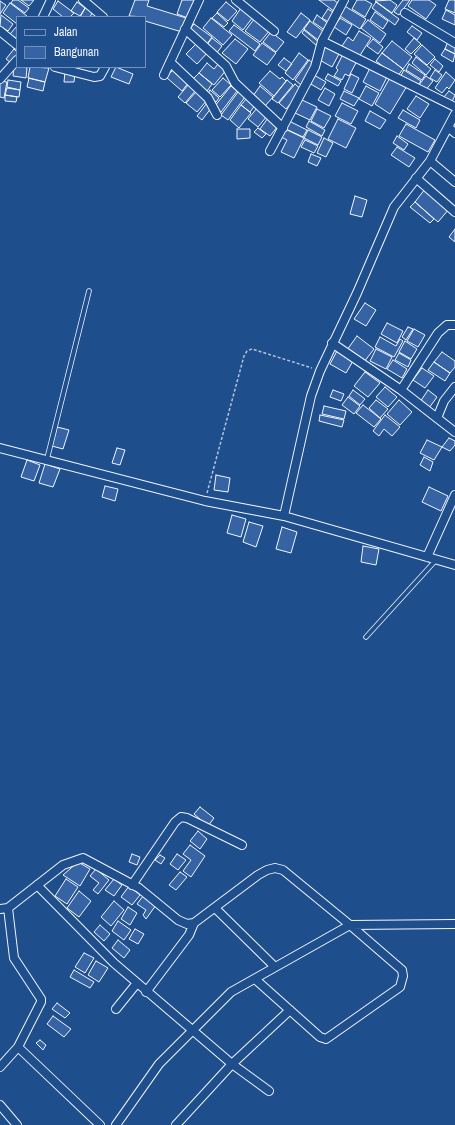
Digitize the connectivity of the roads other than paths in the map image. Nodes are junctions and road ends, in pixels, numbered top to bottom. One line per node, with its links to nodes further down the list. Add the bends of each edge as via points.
1 (51, 0): 7 (street)
2 (83, 0): 8 (street)
3 (199, 0): 9 (street)
4 (236, 0): 10 (street)
5 (344, 0): 12 (street)
6 (404, 13): 13 (street)
7 (43, 16)
8 (102, 16)
9 (185, 29): 16 (street); 25 (street, via 226,66 236,83)
10 (274, 30)
11 (0, 31): 14 (street)
12 (322, 41): 21 (street); 25 (street, via 315,67)
13 (455, 43)
14 (16, 44)
15 (16, 61): 20 (street)
16 (170, 62): 19 (street); 23 (street, via 208,98)
17 (59, 68): 18 (street, via 94,77 100,76)
18 (104, 68)
19 (164, 75)
20 (0, 79)
21 (455, 107)
22 (455, 114): 24 (street)
23 (217, 116)
24 (448, 127): 26 (street); 28 (street)
25 (283, 128): 27 (street)
26 (455, 133)
27 (270, 151)
28 (430, 161): 29 (street); 30 (street)
29 (416, 178): 31 (street); 34 (street, via 394,207 357,293)
30 (455, 182)
31 (455, 212)
32 (89, 291): 40 (lane)
33 (455, 325): 36 (street, via 447,325 438,333)
34 (332, 343): 36 (street); 42 (street, via 311,396)
35 (455, 387): 37 (street, via 444,401)
36 (401, 390): 37 (street)
37 (437, 418): 38 (street)
38 (455, 432)
39 (0, 448): 40 (street)
40 (47, 459): 42 (street, via 205,501)
41 (455, 495): 43 (street)
42 (284, 516): 43 (street)
43 (427, 556): 44 (street)
44 (437, 560): 45 (street); 46 (lane)
45 (455, 565)
46 (366, 637)
47 (242, 845): 49 (street, via 187,818 181,818 175,822)
48 (37, 885): 49 (street, via 63,865 83,858); 51 (street); 57 (street)
49 (132, 885): 52 (street, via 178,920 187,924)
50 (215, 908): 52 (street); 54 (street, via 258,875 275,868 283,870); 55 (street)
51 (4, 909): 62 (street, via 14,958 41,999)
52 (194, 923): 58 (street, via 189,935)
53 (455, 924): 54 (street)
54 (350, 925): 55 (street); 60 (street, via 402,970 402,985 326,1039 320,1037)
55 (275, 967): 56 (street)
56 (255, 979): 60 (street); 61 (street, via 230,992)
57 (137, 983): 58 (street); 59 (street)
58 (146, 992): 61 (street)
59 (116, 1009)
60 (290, 1010): 63 (street)
61 (193, 1029): 63 (street); 69 (street, via 159,1064)
62 (18, 1047): 64 (street); 68 (street)
63 (232, 1064): 65 (street); 70 (street)
64 (0, 1067)
65 (269, 1091)
66 (0, 1105): 67 (street)
67 (17, 1125)
68 (100, 1125)
69 (116, 1125)
70 (176, 1125)

